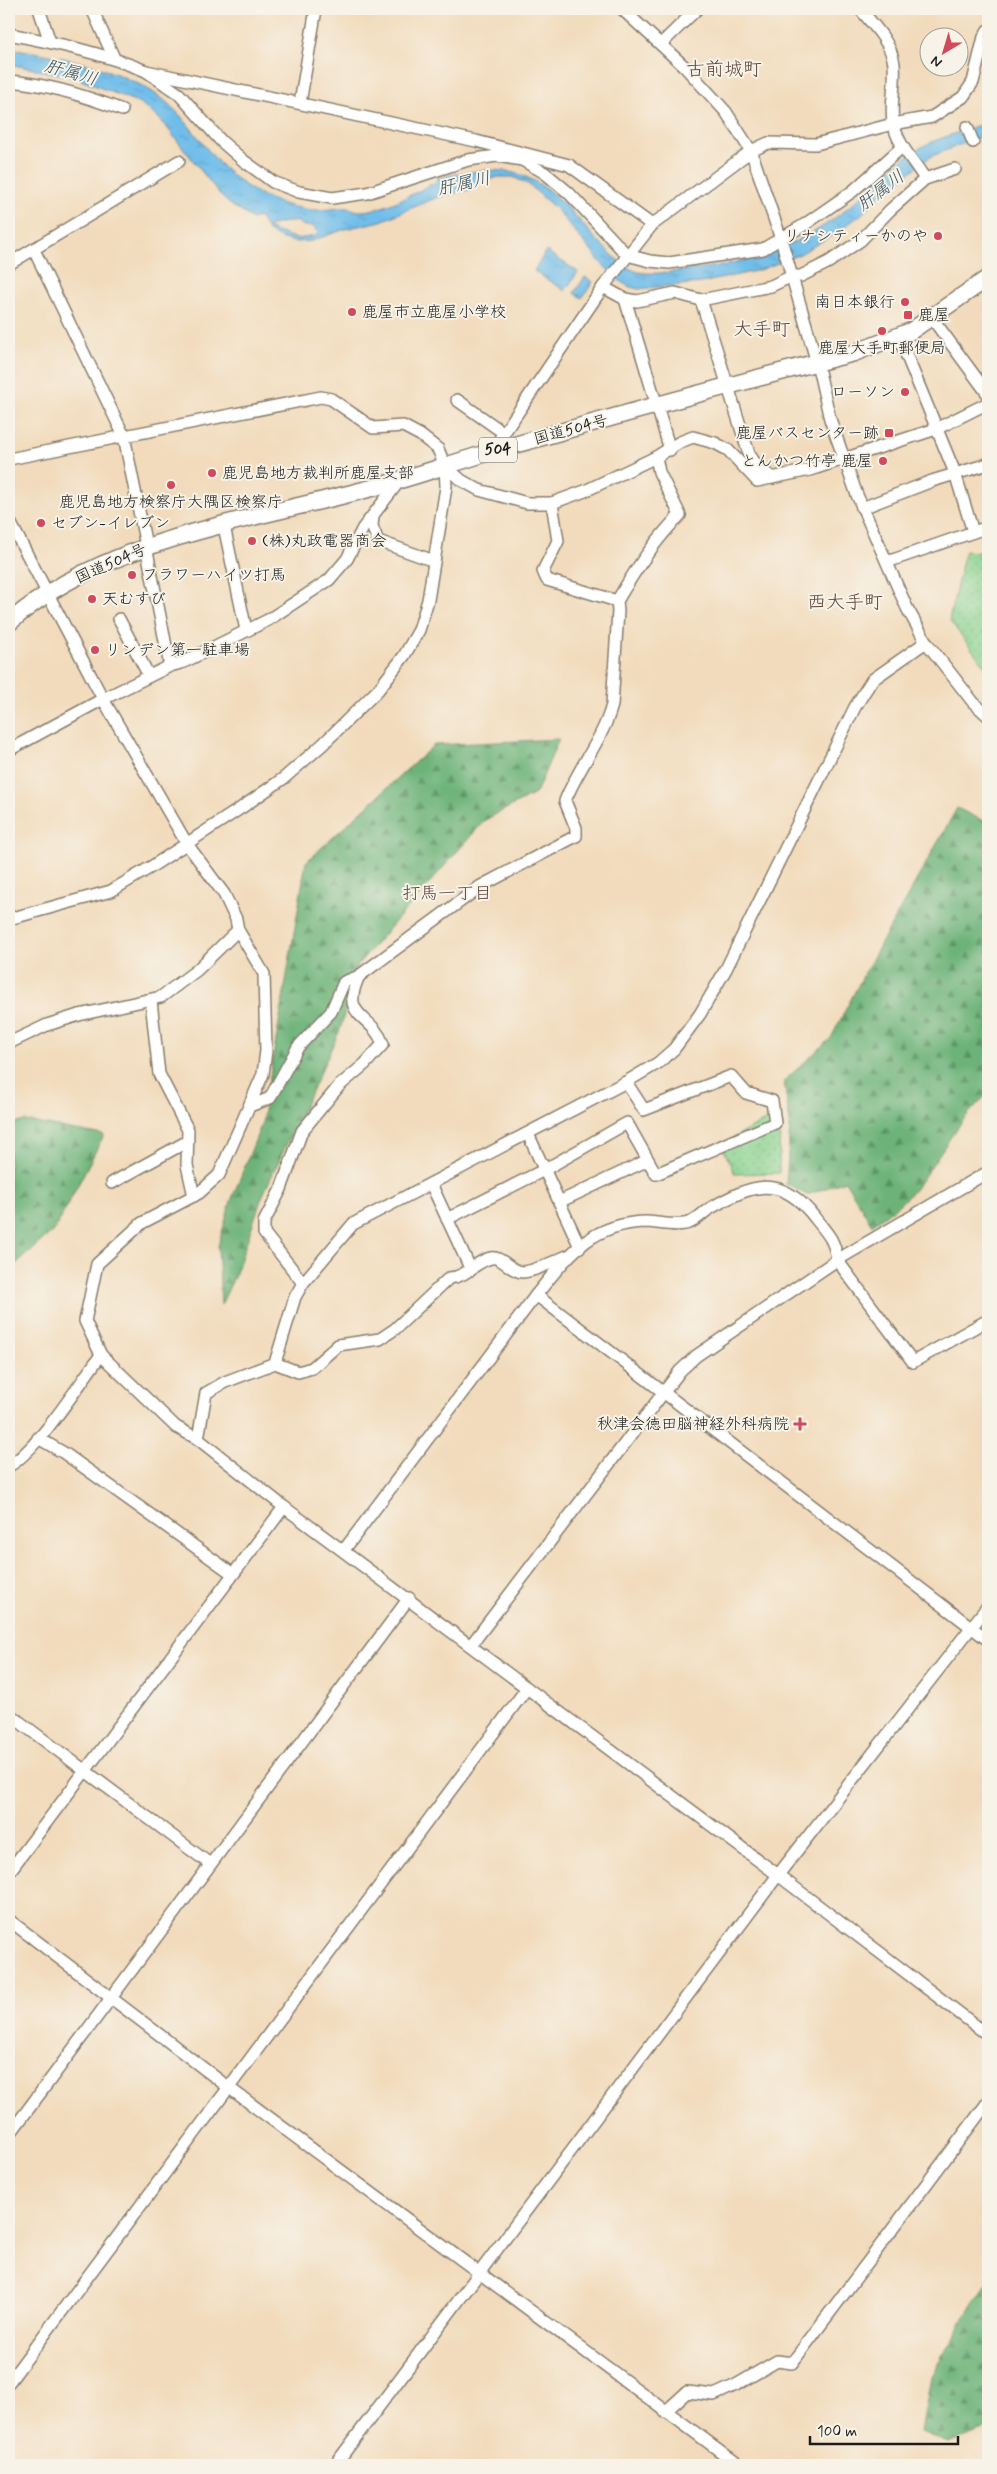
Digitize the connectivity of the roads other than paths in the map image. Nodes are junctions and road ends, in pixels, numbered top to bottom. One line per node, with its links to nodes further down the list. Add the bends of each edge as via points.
1 (39, 9): 9 (street)
2 (92, 9): 11 (street)
3 (316, 9): 14 (street)
4 (622, 9): 10 (street)
5 (697, 9): 10 (street)
6 (860, 9): 16 (street, via 890,51 894,64)
7 (988, 30): 16 (street, via 973,82 963,97 932,118)
8 (9, 34): 9 (street)
9 (50, 42): 11 (street)
10 (661, 44): 20 (street, via 726,112)
11 (114, 58): 12 (street)
12 (146, 71): 14 (street); 27 (street, via 179,94 221,141 244,161 274,182 298,192 332,198 367,193 468,160 497,156 522,160 545,173 569,193)
13 (9, 80): 15 (street, via 91,98)
14 (300, 103): 24 (street, via 569,165)
15 (122, 110)
16 (893, 124): 19 (street); 20 (street, via 816,144 768,144)
17 (967, 127): 18 (street)
18 (973, 142)
19 (904, 149): 23 (street); 25 (street, via 853,191)
20 (751, 151): 24 (street); 25 (street)
21 (179, 161): 26 (street)
22 (955, 169): 23 (street)
23 (924, 178): 29 (street, via 861,240 829,262 801,276)
24 (652, 225): 27 (street)
25 (781, 238): 27 (street, via 763,249 670,263); 29 (street)
26 (34, 250): 28 (street); 44 (street)
27 (627, 255): 31 (street)
28 (9, 264)
29 (792, 276): 33 (street, via 771,286); 36 (street)
30 (988, 279): 34 (highway, 国道504号 / 504)
31 (603, 287): 32 (street); 43 (street)
32 (625, 299): 33 (street, via 637,301 675,293); 41 (street)
33 (701, 300): 37 (street)
34 (932, 318): 35 (highway, 国道504号 / 504); 38 (street)
35 (899, 337): 36 (highway, 国道504号 / 504); 42 (street)
36 (817, 363): 37 (highway, 国道504号 / 504); 49 (street)
37 (728, 387): 41 (highway, 国道504号 / 504); 54 (street, via 750,454 759,469)
38 (988, 394)
39 (457, 400): 43 (street)
40 (988, 403): 42 (street)
41 (658, 406): 45 (street); 46 (highway, 国道504号 / 504)
42 (936, 429): 49 (street); 52 (street)
43 (504, 433): 46 (street)
44 (124, 436): 48 (street); 51 (street, via 322,398 331,399 373,428 403,426 420,435 438,449); 63 (street)
45 (670, 450): 47 (street); 54 (street, via 693,438 715,443 728,450 757,481)
46 (491, 452): 51 (highway, 国道504号 / 504)
47 (656, 457): 55 (street); 67 (street, via 659,472 680,515 656,540)
48 (9, 459)
49 (843, 460): 54 (street); 56 (street)
50 (988, 464): 52 (street)
51 (445, 466): 53 (highway, 国道504号 / 504); 55 (street, via 479,490 527,503); 64 (street, via 446,487)
52 (955, 473): 56 (street); 61 (street)
53 (402, 478): 57 (street); 59 (highway, 国道504号 / 504)
54 (773, 478)
55 (552, 503): 67 (street, via 558,541 543,571 547,580)
56 (862, 508): 65 (street)
57 (372, 516): 64 (street, via 378,541); 70 (street, via 347,559 329,580 298,602)
58 (9, 520): 62 (street)
59 (224, 526): 63 (highway, 国道504号 / 504); 70 (street)
60 (988, 527): 61 (street)
61 (973, 532): 65 (street)
62 (12, 534): 66 (street)
63 (146, 548): 66 (highway, 国道504号 / 504, via 93,569); 72 (street)
64 (434, 561): 77 (street, via 419,630 378,690 284,778)
65 (887, 562): 71 (street)
66 (49, 594): 69 (highway, 国道504号 / 504); 74 (street)
67 (617, 601): 80 (street, via 612,705 565,801 576,836 481,886)
68 (119, 619): 73 (street)
69 (9, 624)
70 (246, 630): 72 (street)
71 (926, 642): 75 (street, via 973,702); 83 (street, via 872,680 855,708 726,969 700,1014 674,1049)
72 (170, 666): 73 (street)
73 (149, 676): 74 (street)
74 (103, 699): 76 (street); 77 (street)
75 (988, 716)
76 (9, 750)
77 (187, 844): 78 (street, via 111,890); 79 (street, via 224,894)
78 (9, 919)
79 (238, 930): 81 (street, via 196,970); 84 (street, via 264,974 266,1051 263,1074)
80 (359, 976): 84 (street, via 344,982 331,1012 298,1047 270,1098); 99 (street, via 352,996 355,1012 380,1034 383,1044 339,1086 302,1131 281,1189 264,1222 264,1234)
81 (151, 1001): 82 (street, via 79,1015 47,1025); 86 (street, via 159,1074 188,1130)
82 (9, 1043)
83 (626, 1082): 85 (street); 87 (street, via 644,1110 731,1076 746,1093 772,1101 775,1123 656,1174)
84 (250, 1106): 92 (street, via 219,1175)
85 (528, 1134): 88 (street); 91 (street)
86 (188, 1141): 90 (street); 92 (street, via 187,1165)
87 (648, 1160): 88 (street, via 627,1123); 93 (street)
88 (544, 1170): 93 (street); 94 (street)
89 (988, 1172): 97 (street)
90 (112, 1183)
91 (431, 1184): 94 (street); 99 (street, via 353,1224)
92 (194, 1196): 102 (street, via 142,1223 97,1264 85,1321)
93 (559, 1202): 95 (street)
94 (447, 1219): 98 (street)
95 (580, 1247): 96 (street); 97 (street, via 597,1234 624,1223 690,1223 708,1209 745,1191 768,1186 782,1188 810,1211 836,1245)
96 (568, 1256): 98 (street, via 523,1272 509,1268 500,1259 490,1258); 100 (street)
97 (838, 1260): 101 (street, via 913,1362); 104 (street, via 696,1356)
98 (471, 1270): 103 (street, via 460,1277 449,1278 380,1340 338,1345 312,1368 298,1372)
99 (303, 1283): 103 (street, via 295,1297)
100 (536, 1295): 104 (street); 109 (street)
101 (988, 1320)
102 (101, 1355): 105 (street); 106 (street, via 176,1427)
103 (274, 1363): 106 (street, via 206,1393)
104 (664, 1393): 113 (street); 115 (street)
105 (38, 1438): 107 (street); 110 (street, via 64,1453)
106 (198, 1439): 108 (street)
107 (9, 1466)
108 (284, 1507): 109 (street); 110 (street)
109 (344, 1550): 111 (street)
110 (233, 1574): 118 (street)
111 (409, 1598): 115 (street); 119 (street)
112 (988, 1606): 113 (street)
113 (971, 1627): 114 (street); 121 (street)
114 (988, 1640)
115 (471, 1645): 116 (street)
116 (527, 1688): 121 (street); 125 (street)
117 (9, 1714): 118 (street)
118 (84, 1771): 119 (street); 120 (street)
119 (210, 1864): 123 (street)
120 (9, 1872)
121 (778, 1874): 124 (street); 128 (street)
122 (9, 1920): 123 (street)
123 (111, 1997): 125 (street); 127 (street)
124 (988, 2035)
125 (228, 2087): 128 (street); 129 (street)
126 (988, 2102): 130 (street, via 792,2364 777,2361 714,2394 686,2392)
127 (9, 2135)
128 (478, 2272): 130 (street); 132 (street)
129 (9, 2382)
130 (665, 2412): 131 (street)
131 (721, 2461): 133 (street)
132 (335, 2465)
133 (738, 2465)

